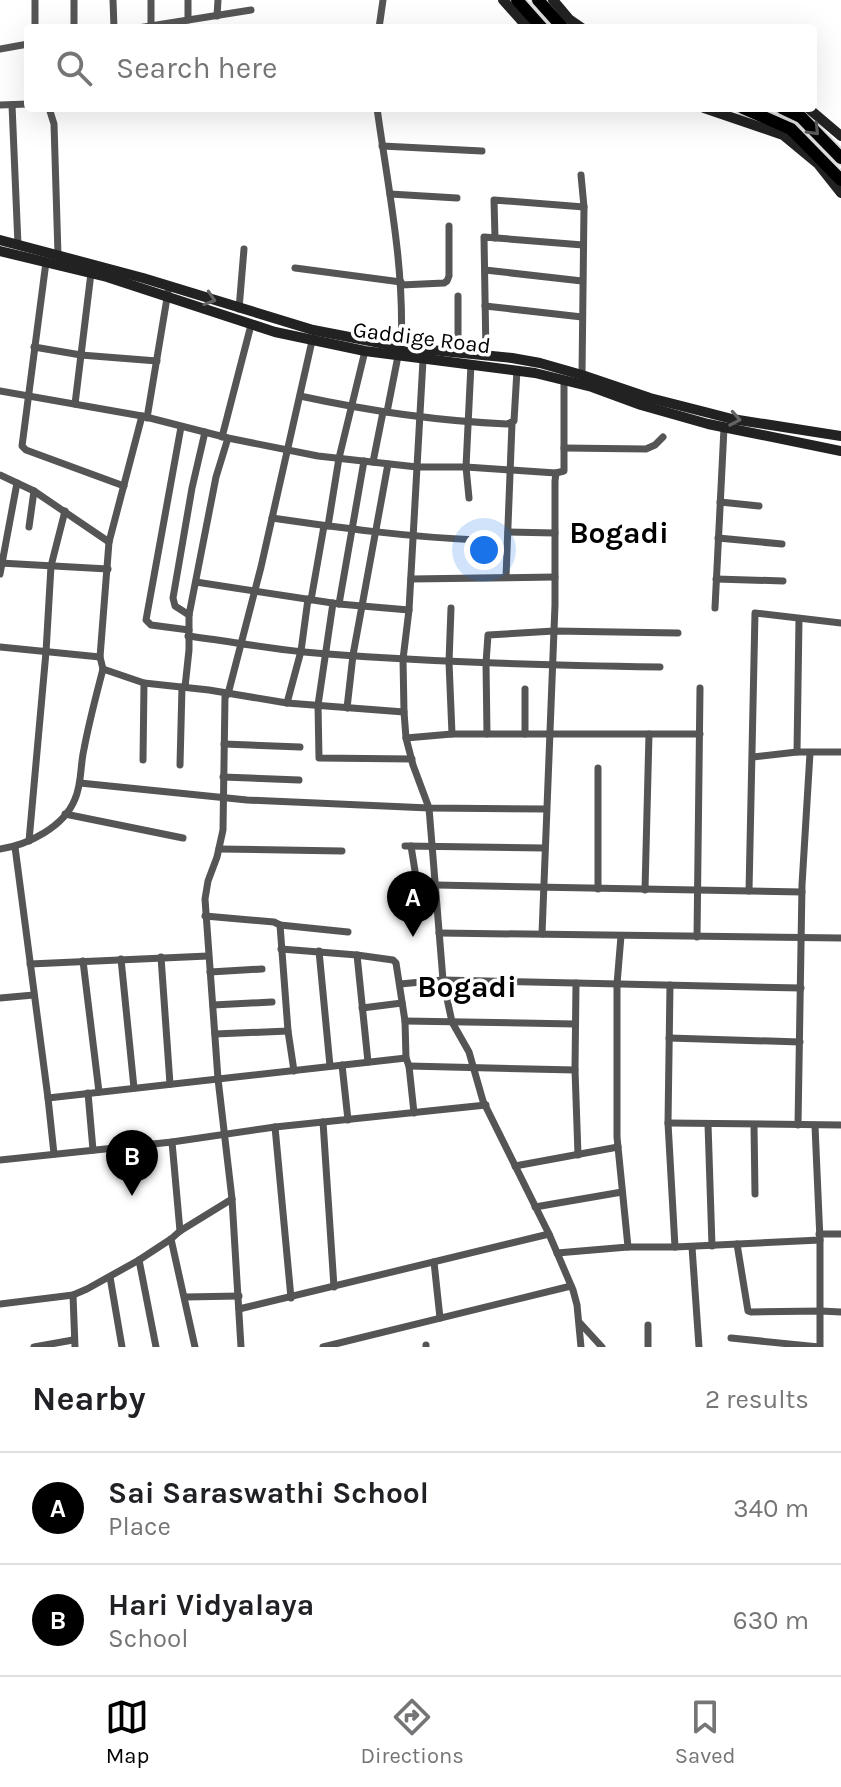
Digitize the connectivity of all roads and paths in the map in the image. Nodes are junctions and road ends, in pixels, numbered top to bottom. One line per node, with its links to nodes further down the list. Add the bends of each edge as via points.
1 (35, 0): 15 (street)
2 (74, 0): 16 (street)
3 (113, 0): 17 (street)
4 (151, 0): 18 (street)
5 (188, 0): 14 (street)
6 (218, 0): 13 (street)
7 (383, 0): 20 (street)
8 (503, 0): 21 (main road)
9 (517, 0): 22 (highway)
10 (538, 0): 23 (highway)
11 (553, 0): 24 (main road)
12 (251, 10): 13 (street)
13 (217, 16): 14 (street)
14 (188, 20): 19 (street)
15 (35, 24)
16 (74, 24)
17 (114, 24)
18 (151, 24)
19 (163, 24)
20 (380, 24)
21 (524, 24)
22 (538, 24)
23 (559, 24)
24 (576, 24)
25 (24, 45): 26 (street)
26 (0, 49)
27 (24, 104): 29 (street)
28 (0, 105): 29 (street)
29 (12, 105): 48 (street)
30 (50, 112): 52 (street)
31 (378, 112): 37 (street)
32 (716, 112): 42 (main road, via 783,135 818,164)
33 (752, 112): 41 (highway, via 791,129)
34 (790, 112): 39 (highway, one-way to 39)
35 (813, 112): 36 (main road)
36 (841, 136)
37 (382, 146): 38 (street); 43 (street)
38 (482, 151)
39 (841, 158)
40 (581, 175): 45 (street)
41 (841, 180)
42 (841, 193)
43 (390, 194): 44 (street); 58 (street)
44 (457, 198)
45 (584, 207): 47 (street, via 494,200); 49 (street)
46 (449, 226): 58 (street, via 447,281)
47 (495, 238): 49 (street); 55 (street, via 484,237)
48 (18, 245): 51 (main road, Gaddige Road); 52 (main road, Gaddige Road)
49 (583, 245): 57 (street)
50 (244, 249): 62 (street)
51 (0, 251): 53 (main road, Gaddige Road)
52 (58, 255): 59 (main road, Gaddige Road)
53 (46, 262): 56 (main road, Gaddige Road); 66 (street)
54 (295, 268): 58 (street)
55 (485, 270): 57 (street); 61 (street)
56 (91, 273): 59 (main road, Gaddige Road); 70 (street)
57 (582, 281): 63 (street)
58 (401, 283): 69 (street)
59 (168, 292): 62 (main road, Gaddige Road, one-way to 62); 64 (main road, Gaddige Road); 73 (street)
60 (458, 296): 68 (street)
61 (485, 306): 63 (street); 71 (street)
62 (239, 309): 69 (main road, Gaddige Road)
63 (582, 317): 76 (street)
64 (251, 325): 65 (main road, Gaddige Road); 93 (street)
65 (312, 341): 67 (main road, Gaddige Road); 80 (street)
66 (34, 347): 70 (street); 79 (street)
67 (365, 351): 69 (main road, Gaddige Road); 82 (street)
68 (458, 352): 69 (main road, Gaddige Road); 71 (main road, Gaddige Road)
69 (400, 353): 72 (main road, Gaddige Road); 83 (street)
70 (81, 355): 73 (street); 81 (street)
71 (486, 355): 76 (main road, Gaddige Road)
72 (423, 360): 74 (main road, Gaddige Road); 85 (street)
73 (157, 361): 84 (street)
74 (471, 364): 75 (main road, Gaddige Road); 86 (street)
75 (517, 370): 77 (main road, Gaddige Road); 87 (street)
76 (582, 375): 91 (main road, Gaddige Road, one-way to 91, via 716,415)
77 (564, 381): 89 (main road, Gaddige Road); 94 (street)
78 (0, 391): 79 (street)
79 (28, 396): 81 (street); 106 (street, via 23,449)
80 (300, 396): 82 (street); 95 (street)
81 (75, 404): 84 (street)
82 (351, 408): 83 (street); 97 (street)
83 (385, 412): 85 (street); 98 (street)
84 (145, 417): 88 (street); 106 (street)
85 (420, 418): 86 (street); 100 (street)
86 (467, 422): 87 (street); 101 (street)
87 (512, 423): 102 (street)
88 (181, 427): 90 (street); 145 (street, via 146,620)
89 (724, 428): 96 (main road, Gaddige Road); 109 (street)
90 (205, 432): 93 (street); 141 (street, via 173,598 175,606)
91 (841, 436)
92 (663, 437): 94 (street, via 646,449)
93 (225, 438): 95 (street); 133 (street)
94 (564, 448): 103 (street, via 564,471)
95 (288, 451): 97 (street); 112 (street)
96 (841, 451)
97 (339, 458): 98 (street); 113 (street)
98 (369, 461): 99 (street); 115 (street)
99 (388, 464): 100 (street); 117 (street)
100 (417, 467): 101 (street); 119 (street)
101 (466, 467): 102 (street); 108 (street)
102 (510, 471): 103 (street); 116 (street)
103 (556, 473): 118 (street)
104 (0, 475): 105 (street)
105 (17, 483): 107 (street); 124 (street)
106 (124, 486): 122 (street)
107 (34, 491): 111 (street); 114 (street)
108 (469, 498)
109 (720, 502): 110 (street); 120 (street)
110 (759, 506)
111 (65, 511): 122 (street); 125 (street)
112 (272, 518): 113 (street); 134 (street)
113 (326, 526): 115 (street); 135 (street)
114 (29, 527)
115 (351, 530): 117 (street); 136 (street)
116 (508, 532): 118 (street); 128 (street)
117 (376, 533): 119 (street); 137 (street)
118 (555, 533): 129 (street)
119 (413, 537): 121 (street); 130 (street)
120 (718, 538): 123 (street); 131 (street)
121 (478, 540)
122 (109, 542): 126 (street)
123 (782, 544)
124 (0, 563): 125 (street); 127 (street)
125 (51, 566): 126 (street); 150 (street)
126 (108, 569): 153 (street)
127 (0, 574)
128 (506, 577): 129 (street); 130 (street)
129 (555, 577): 144 (street)
130 (411, 579): 140 (street)
131 (716, 579): 132 (street); 139 (street)
132 (783, 581)
133 (196, 582): 134 (street); 141 (street)
134 (254, 591): 135 (street); 147 (street)
135 (310, 599): 136 (street); 149 (street)
136 (336, 604): 137 (street); 151 (street)
137 (361, 606): 140 (street); 152 (street)
138 (451, 608): 155 (street)
139 (715, 608)
140 (409, 610): 154 (street)
141 (189, 615): 145 (street)
142 (799, 619): 143 (street); 178 (street); 181 (street, via 755,613)
143 (841, 623)
144 (554, 631): 146 (street); 156 (street, via 488,635); 157 (street)
145 (188, 633): 147 (street); 161 (street)
146 (678, 633)
147 (242, 643): 149 (street); 164 (street)
148 (0, 647): 150 (street)
149 (301, 651): 151 (street); 165 (street)
150 (46, 652): 153 (street); 194 (street)
151 (325, 653): 152 (street); 166 (street)
152 (353, 655): 154 (street); 167 (street)
153 (100, 657): 159 (street)
154 (403, 659): 155 (street); 168 (street)
155 (449, 662): 156 (street); 169 (street)
156 (486, 663): 157 (street); 170 (street)
157 (552, 665): 158 (street); 172 (street)
158 (660, 667)
159 (103, 669): 160 (street); 188 (street)
160 (144, 683): 161 (street); 183 (street)
161 (183, 687): 164 (street); 184 (street)
162 (700, 688): 174 (street)
163 (525, 689): 171 (street)
164 (228, 694): 165 (street); 176 (street)
165 (287, 703): 166 (street)
166 (318, 705): 167 (street); 182 (street, via 319,758)
167 (347, 708): 168 (street)
168 (404, 712): 175 (street)
169 (452, 734): 170 (street); 175 (street)
170 (487, 734): 171 (street)
171 (525, 734): 172 (street)
172 (549, 734): 173 (street); 191 (street)
173 (649, 734): 174 (street); 205 (street)
174 (700, 734): 206 (street)
175 (406, 738): 182 (street)
176 (224, 744): 177 (street); 186 (street)
177 (300, 747)
178 (797, 752): 180 (street); 181 (street)
179 (841, 752): 180 (street)
180 (810, 753): 208 (street)
181 (753, 757): 207 (street)
182 (412, 759): 190 (street)
183 (143, 760)
184 (180, 765)
185 (598, 768): 204 (street)
186 (223, 777): 187 (street); 189 (street)
187 (299, 780)
188 (80, 783): 189 (street); 192 (street)
189 (223, 798): 190 (street); 199 (street)
190 (429, 808): 191 (street); 195 (street)
191 (546, 809): 197 (street)
192 (65, 814): 193 (street); 194 (street)
193 (183, 838)
194 (29, 841): 196 (street)
195 (433, 845): 197 (street); 201 (street, via 408,846); 202 (street)
196 (15, 847): 198 (street); 225 (street)
197 (544, 848): 203 (street)
198 (0, 849)
199 (219, 849): 200 (street); 209 (street, via 208,881)
200 (342, 851)
201 (415, 871)
202 (436, 885): 203 (street); 212 (street)
203 (543, 888): 204 (street); 213 (street)
204 (598, 889): 205 (street)
205 (645, 890): 206 (street)
206 (698, 891): 207 (street); 215 (street)
207 (749, 891): 208 (street)
208 (802, 892): 217 (street)
209 (205, 916): 210 (street); 221 (street)
210 (280, 925): 211 (street); 218 (street)
211 (348, 932)
212 (439, 933): 213 (street); 228 (street)
213 (542, 934): 214 (street)
214 (621, 936): 215 (street); 231 (street)
215 (697, 937): 217 (street)
216 (841, 938): 217 (street)
217 (801, 939): 233 (street)
218 (281, 949): 219 (street); 243 (street)
219 (319, 951): 220 (street); 250 (street)
220 (357, 955): 230 (street, via 393,960); 239 (street)
221 (208, 956): 222 (street); 227 (street)
222 (161, 957): 223 (street); 255 (street)
223 (121, 959): 224 (street); 256 (street)
224 (83, 961): 225 (street); 257 (street)
225 (30, 964): 234 (street)
226 (262, 969): 227 (street)
227 (210, 972): 238 (street)
228 (443, 980): 229 (street); 230 (street); 241 (street)
229 (576, 983): 231 (street); 242 (street)
230 (400, 984): 237 (street)
231 (617, 984): 232 (street); 273 (street)
232 (670, 985): 233 (street); 245 (street)
233 (801, 988): 246 (street)
234 (34, 995): 235 (street); 259 (street)
235 (0, 998)
236 (272, 1002): 238 (street)
237 (402, 1003): 239 (street); 240 (street)
238 (213, 1005): 244 (street)
239 (362, 1008): 247 (street)
240 (405, 1021): 241 (street); 248 (street)
241 (452, 1022): 242 (street); 251 (street)
242 (575, 1024): 252 (street)
243 (288, 1031): 244 (street); 253 (street)
244 (215, 1034): 254 (street)
245 (669, 1038): 246 (street); 264 (street)
246 (800, 1042): 267 (street)
247 (368, 1062): 248 (street); 249 (street)
248 (407, 1062): 251 (street); 261 (street)
249 (342, 1065): 250 (street); 262 (street)
250 (330, 1066): 253 (street)
251 (474, 1068): 252 (street); 260 (street)
252 (575, 1070): 276 (street)
253 (294, 1071): 254 (street)
254 (218, 1079): 255 (street); 271 (street)
255 (170, 1084): 256 (street)
256 (134, 1088): 257 (street)
257 (99, 1092): 258 (street)
258 (88, 1093): 259 (street); 274 (street)
259 (48, 1098): 275 (street)
260 (486, 1105): 261 (street); 278 (street)
261 (414, 1113): 262 (street)
262 (348, 1120): 263 (street)
263 (323, 1122): 270 (street); 298 (street)
264 (668, 1123): 265 (street); 291 (street)
265 (708, 1124): 266 (street); 289 (street)
266 (754, 1125): 267 (street); 280 (street)
267 (798, 1125): 269 (street)
268 (841, 1125): 269 (street)
269 (815, 1126): 286 (street)
270 (275, 1127): 271 (street); 302 (street)
271 (224, 1135): 272 (street); 281 (street)
272 (172, 1142): 274 (street); 283 (street)
273 (618, 1147): 276 (street); 279 (street)
274 (93, 1150): 275 (street)
275 (54, 1154): 277 (street)
276 (578, 1155): 278 (street)
277 (0, 1160)
278 (515, 1166): 282 (street)
279 (622, 1192): 282 (street); 290 (street)
280 (755, 1194)
281 (232, 1199): 283 (street); 300 (street)
282 (535, 1207): 284 (street)
283 (180, 1231): 287 (street)
284 (549, 1234): 293 (street); 295 (street)
285 (841, 1234): 286 (street)
286 (819, 1237): 288 (street); 305 (street)
287 (171, 1239): 294 (street); 301 (street)
288 (737, 1244): 289 (street); 305 (street, via 748,1311)
289 (712, 1246): 292 (street)
290 (628, 1247): 291 (street); 293 (street)
291 (675, 1247): 292 (street)
292 (692, 1247): 321 (street)
293 (557, 1253): 297 (street)
294 (139, 1260): 296 (street); 314 (street)
295 (434, 1262): 298 (street); 307 (street)
296 (110, 1277): 299 (street); 313 (street)
297 (571, 1286): 307 (street); 308 (street)
298 (334, 1287): 302 (street)
299 (73, 1295): 303 (street); 311 (street)
300 (239, 1296): 301 (street); 304 (street)
301 (185, 1297): 315 (street)
302 (291, 1298): 304 (street)
303 (0, 1304)
304 (239, 1309): 316 (street)
305 (821, 1311): 306 (street); 322 (street)
306 (841, 1312)
307 (440, 1318): 317 (street)
308 (579, 1322): 318 (street); 319 (street)
309 (648, 1325): 320 (street)
310 (731, 1338): 322 (street)
311 (74, 1343): 312 (street)
312 (34, 1347)
313 (122, 1347)
314 (156, 1347)
315 (195, 1347)
316 (241, 1347)
317 (323, 1347)
318 (581, 1347)
319 (602, 1347)
320 (648, 1347)
321 (699, 1347)
322 (819, 1347)

